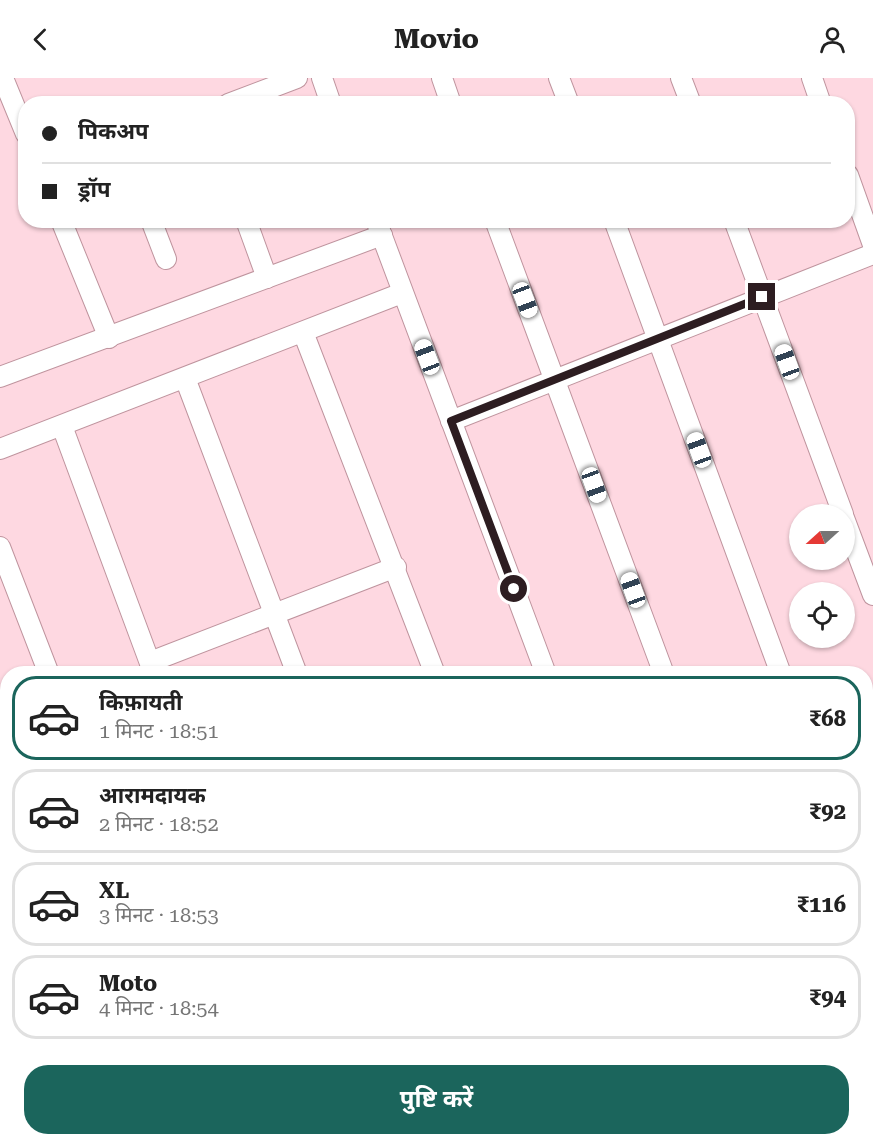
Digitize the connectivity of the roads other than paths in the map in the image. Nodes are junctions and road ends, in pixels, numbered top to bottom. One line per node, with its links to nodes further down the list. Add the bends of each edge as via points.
1 (3, 78): 15 (street)
2 (297, 78): 8 (street)
3 (322, 78): 10 (street)
4 (442, 78): 11 (street)
5 (559, 78): 12 (street)
6 (681, 78): 13 (street)
7 (812, 78): 14 (street)
8 (275, 82): 9 (street)
9 (245, 96)
10 (329, 96)
11 (448, 96)
12 (566, 96)
13 (688, 96)
14 (818, 96)
15 (18, 115)
16 (855, 195): 24 (street)
17 (64, 228): 31 (street)
18 (154, 228): 26 (street)
19 (249, 228): 27 (street)
20 (379, 228): 27 (street); 28 (street)
21 (498, 228): 35 (street)
22 (617, 228): 32 (street)
23 (737, 228): 29 (street)
24 (873, 245)
25 (873, 254): 29 (street)
26 (166, 259)
27 (267, 278): 31 (street)
28 (402, 293): 30 (street); 36 (street)
29 (762, 297): 32 (street); 39 (street)
30 (303, 332): 34 (street); 42 (street)
31 (109, 338): 33 (street)
32 (658, 338): 35 (street); 52 (street)
33 (1, 374)
34 (185, 378): 37 (street); 44 (street)
35 (555, 380): 36 (street); 51 (street)
36 (451, 421): 50 (street)
37 (62, 426): 38 (street); 46 (street)
38 (0, 449)
39 (840, 504)
40 (855, 546): 43 (street)
41 (0, 547): 45 (street)
42 (396, 567): 44 (street); 49 (street)
43 (873, 595)
44 (274, 612): 47 (street); 48 (street)
45 (47, 666)
46 (151, 666)
47 (156, 666)
48 (294, 666)
49 (432, 666)
50 (543, 666)
51 (661, 666)
52 (778, 666)

